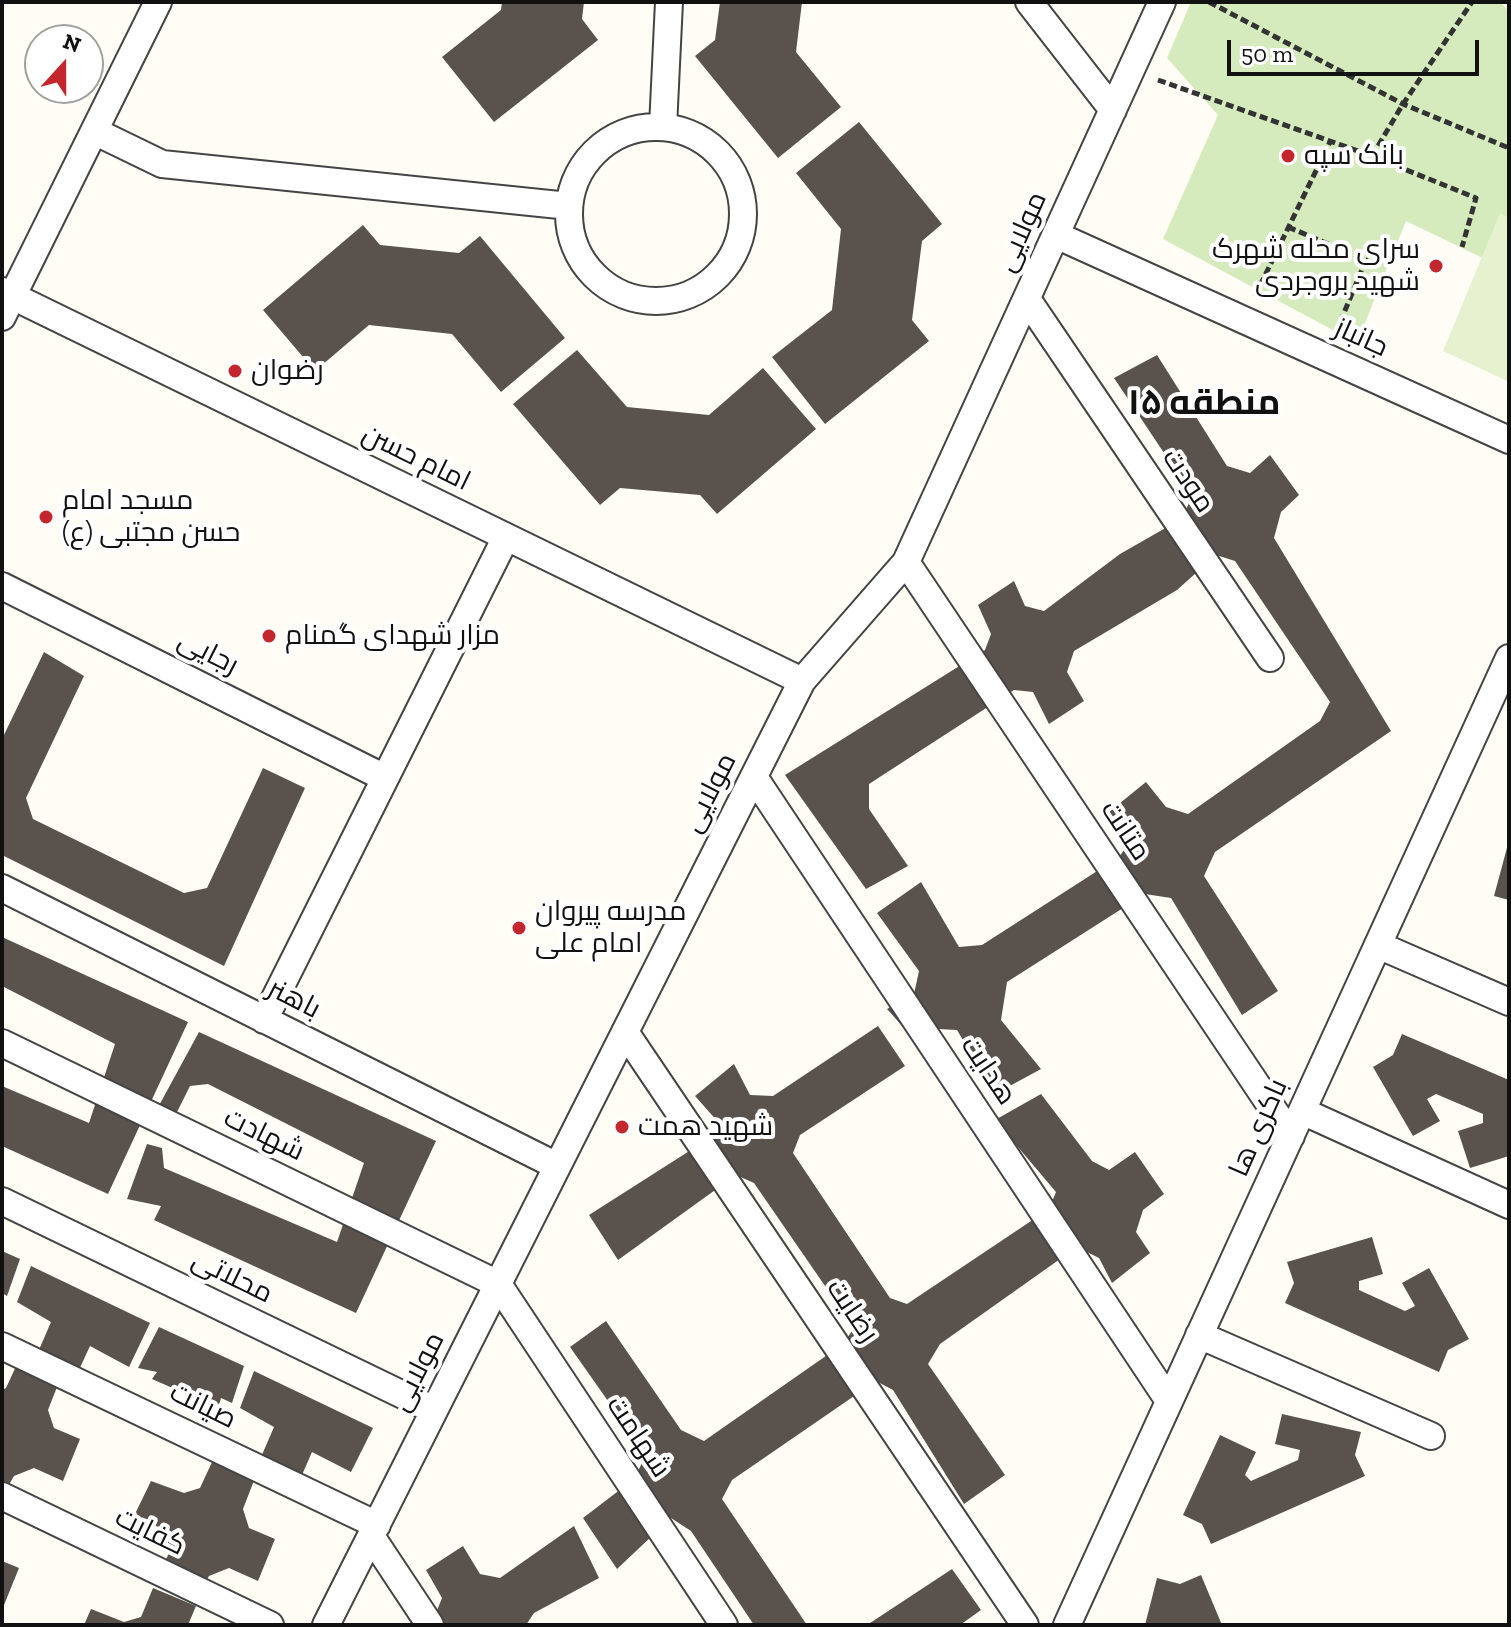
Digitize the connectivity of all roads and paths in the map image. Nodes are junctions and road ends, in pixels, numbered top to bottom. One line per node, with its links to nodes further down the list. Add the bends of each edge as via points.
1 (158, 2): 11 (street)
2 (669, 2): 10 (street)
3 (1029, 2): 9 (street)
4 (1162, 2): 7 (street, مولايی)
5 (1209, 2): 8 (path)
6 (1472, 2): 8 (path)
7 (1131, 70): 9 (street, مولايی); 12 (path)
8 (1403, 104): 13 (path); 14 (path)
9 (1113, 110): 17 (street, مولايی)
10 (663, 127): 15 (street, via 633,129 606,141 585,161); 15 (street, via 691,134 716,150 734,174 743,202 742,231 732,257 714,279 690,294 663,301 635,299 609,288 587,269 573,244)
11 (94, 131): 15 (street, via 162,164); 20 (street)
12 (1330, 142): 14 (path); 16 (path)
13 (1509, 148)
14 (1372, 156): 18 (path, via 1476,198)
15 (569, 206)
16 (1288, 227): 21 (path); 22 (path, via 1366,260)
17 (1056, 235): 19 (street, مولايی); 21 (street, جانباز)
18 (1462, 247)
19 (1027, 299): 25 (street, مولايی); 27 (street, مودت)
20 (5, 302): 24 (street, امام حسن)
21 (1243, 320): 22 (street, جانباز)
22 (1326, 357): 23 (street, جانباز)
23 (1509, 440)
24 (506, 537): 29 (street, امام حسن); 31 (street)
25 (906, 562): 29 (street, مولايی); 39 (street, متانت)
26 (2, 586): 31 (street, رجایی)
27 (1270, 658)
28 (1509, 658): 33 (street, باکری ها)
29 (802, 681): 30 (street, مولايی)
30 (754, 777): 36 (street, مولايی); 46 (street, هدایت)
31 (385, 778): 35 (street)
32 (2, 888): 35 (street, باهنر)
33 (1378, 945): 34 (street); 38 (street, باکری ها)
34 (1509, 1002)
35 (264, 1020): 40 (street, باهنر)
36 (625, 1032): 40 (street, مولايی); 55 (street, رضایت)
37 (2, 1043): 43 (street, شهادت)
38 (1302, 1111): 39 (street, باکری ها); 42 (street)
39 (1291, 1136): 44 (street, باکری ها)
40 (557, 1166): 43 (street, مولايی)
41 (2, 1201): 47 (street, محلاتی)
42 (1509, 1205)
43 (498, 1284): 47 (street, مولايی); 54 (street, شهامت)
44 (1199, 1335): 46 (street, باکری ها); 48 (street)
45 (2, 1346): 50 (street, صیانت)
46 (1169, 1401): 56 (street, باکری ها)
47 (434, 1410): 50 (street, مولايی)
48 (1431, 1436)
49 (2, 1496): 51 (street, کفایت)
50 (374, 1530): 52 (street, مولايی); 53 (street)
51 (270, 1625)
52 (326, 1625)
53 (430, 1625)
54 (724, 1625)
55 (1025, 1625)
56 (1067, 1625)

